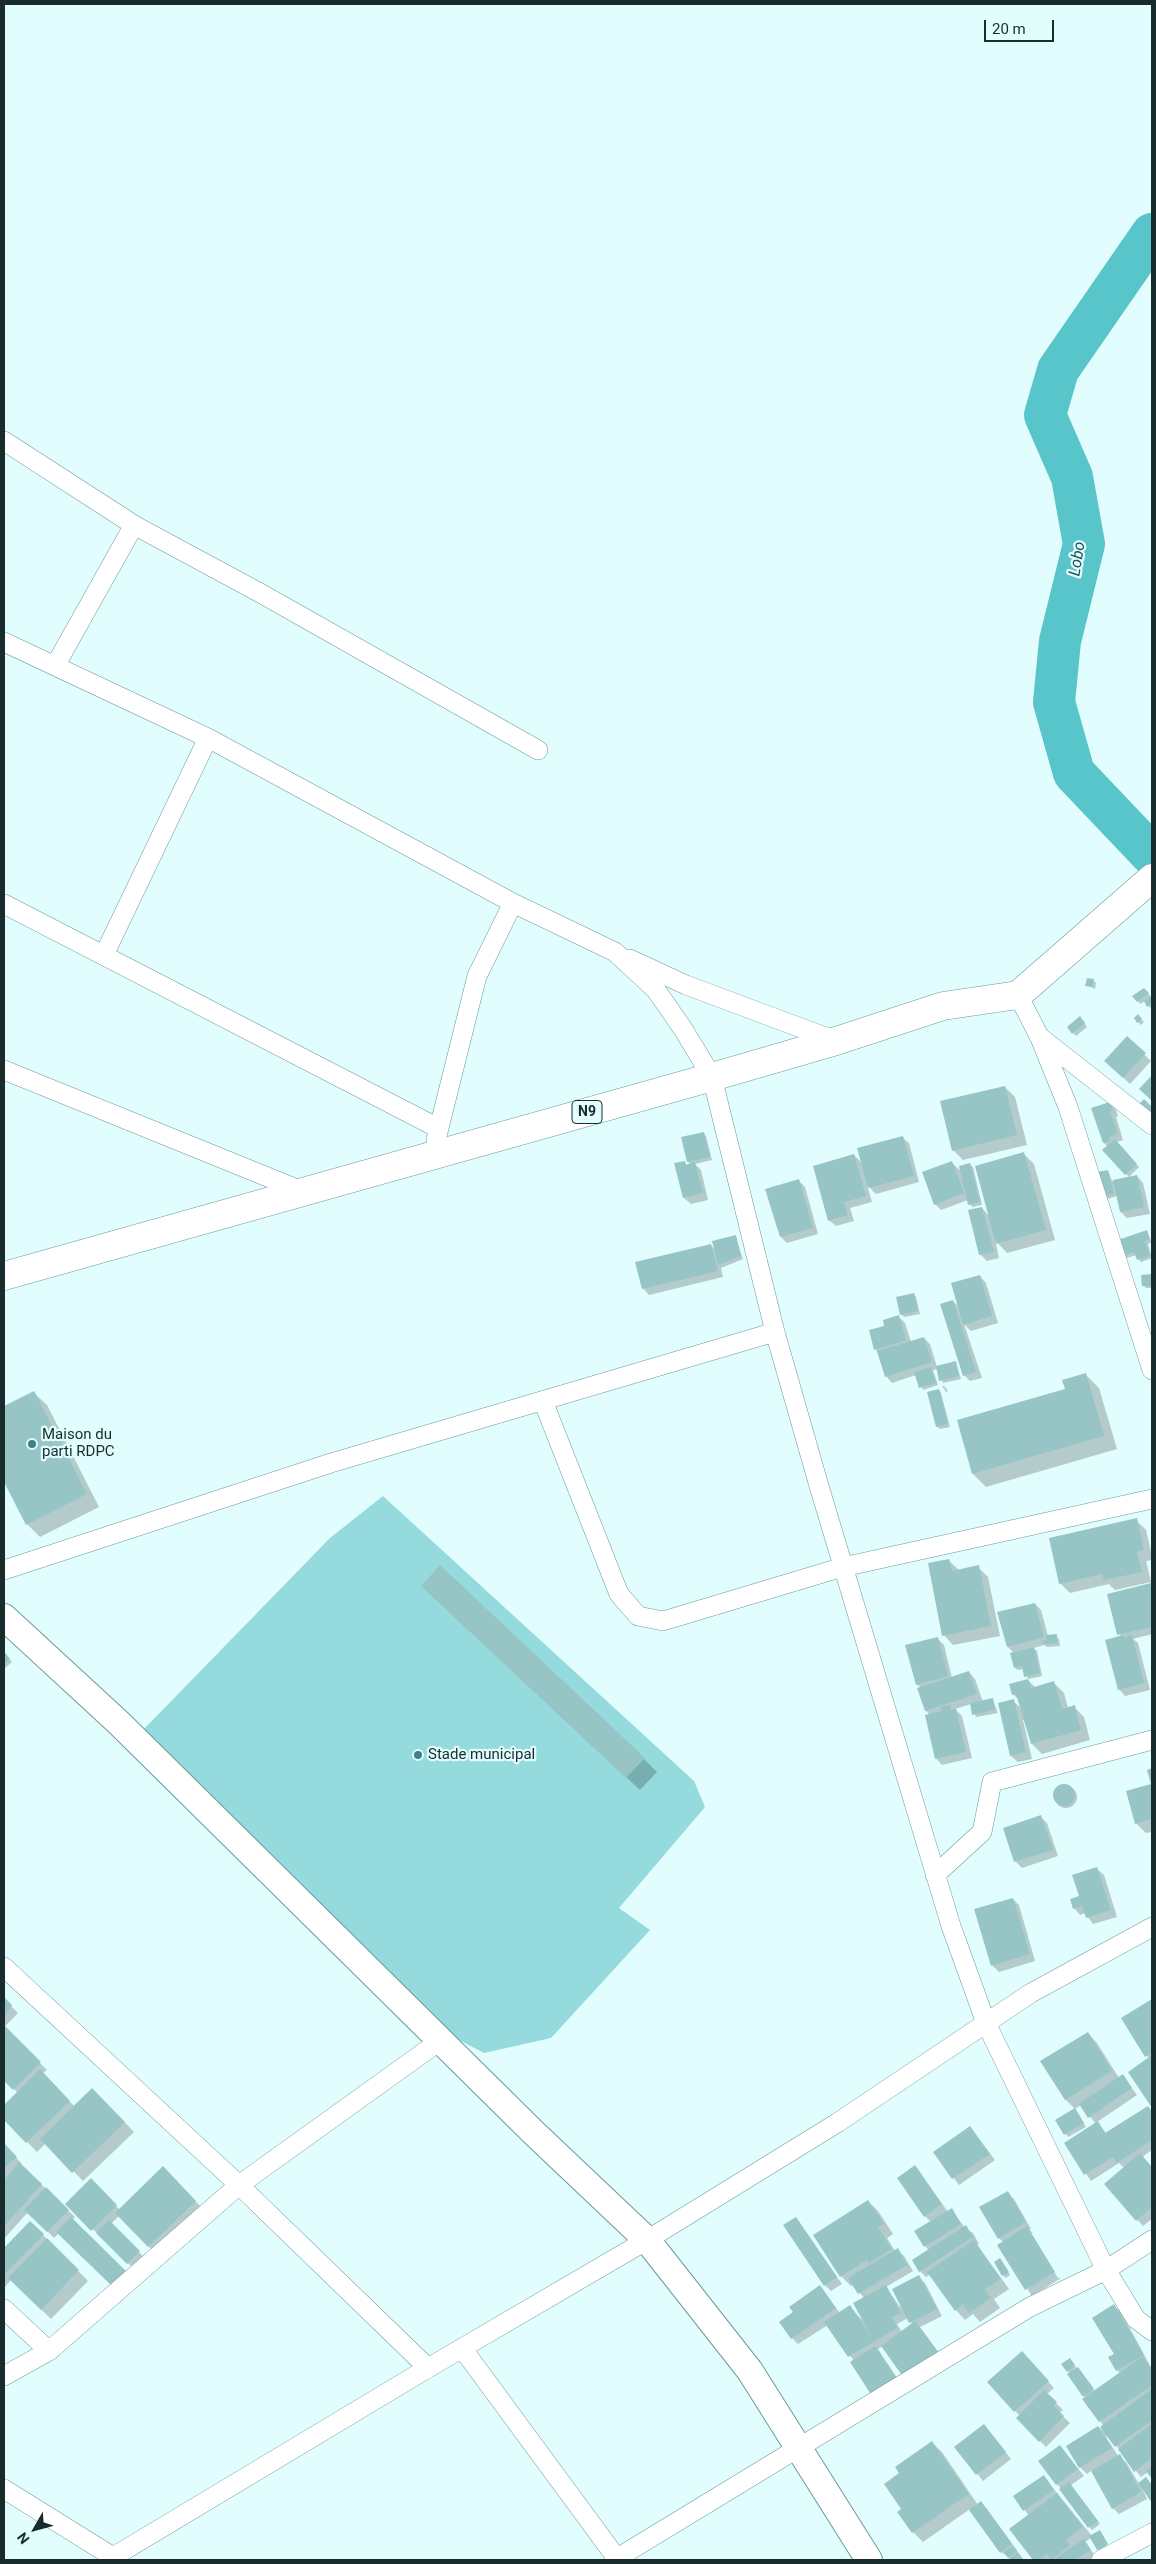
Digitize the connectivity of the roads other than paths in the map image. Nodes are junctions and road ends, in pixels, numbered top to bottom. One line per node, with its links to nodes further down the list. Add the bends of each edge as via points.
1 (4, 441): 2 (street)
2 (134, 525): 4 (street); 6 (street)
3 (4, 642): 4 (street)
4 (55, 666): 5 (street)
5 (208, 738): 8 (street); 11 (street)
6 (538, 750)
7 (1144, 884): 12 (highway)
8 (513, 903): 10 (street); 18 (street, via 477,976)
9 (4, 904): 11 (street)
10 (615, 952): 14 (street, via 686,985); 16 (street, via 656,990)
11 (104, 956): 18 (street)
12 (1018, 995): 13 (street); 14 (highway, N9, via 943,1006)
13 (1040, 1038): 17 (street); 22 (street, via 1068,1106)
14 (836, 1042): 16 (highway, N9)
15 (4, 1070): 19 (street)
16 (712, 1077): 18 (highway, N9); 21 (street)
17 (1152, 1125)
18 (436, 1141): 19 (highway, N9)
19 (302, 1191): 20 (highway, N9)
20 (4, 1276)
21 (775, 1332): 23 (street); 25 (street)
22 (1152, 1370)
23 (542, 1401): 25 (street, via 618,1594 638,1616 663,1621); 26 (street, via 331,1464)
24 (1152, 1499): 25 (street)
25 (843, 1567): 29 (street)
26 (4, 1570)
27 (4, 1617): 33 (street, via 119,1723)
28 (1152, 1740): 29 (street, via 992,1782 982,1832)
29 (935, 1875): 32 (street)
30 (1152, 1928): 32 (street, via 1031,1993)
31 (4, 1967): 34 (street)
32 (986, 2023): 35 (street, via 837,2123); 37 (street)
33 (441, 2040): 34 (street); 35 (street)
34 (239, 2184): 41 (street); 42 (street)
35 (647, 2240): 40 (street); 44 (street, via 750,2371)
36 (1152, 2240): 37 (street)
37 (1106, 2270): 39 (street, via 1136,2319); 44 (street, via 1030,2307)
38 (4, 2308): 41 (street)
39 (1152, 2331)
40 (462, 2348): 42 (street); 48 (street)
41 (49, 2351): 43 (street)
42 (428, 2368): 47 (street)
43 (4, 2376)
44 (799, 2447): 48 (street); 49 (street)
45 (4, 2489): 47 (street)
46 (1152, 2533): 50 (street)
47 (115, 2558)
48 (616, 2560)
49 (869, 2560)
50 (1101, 2560)

